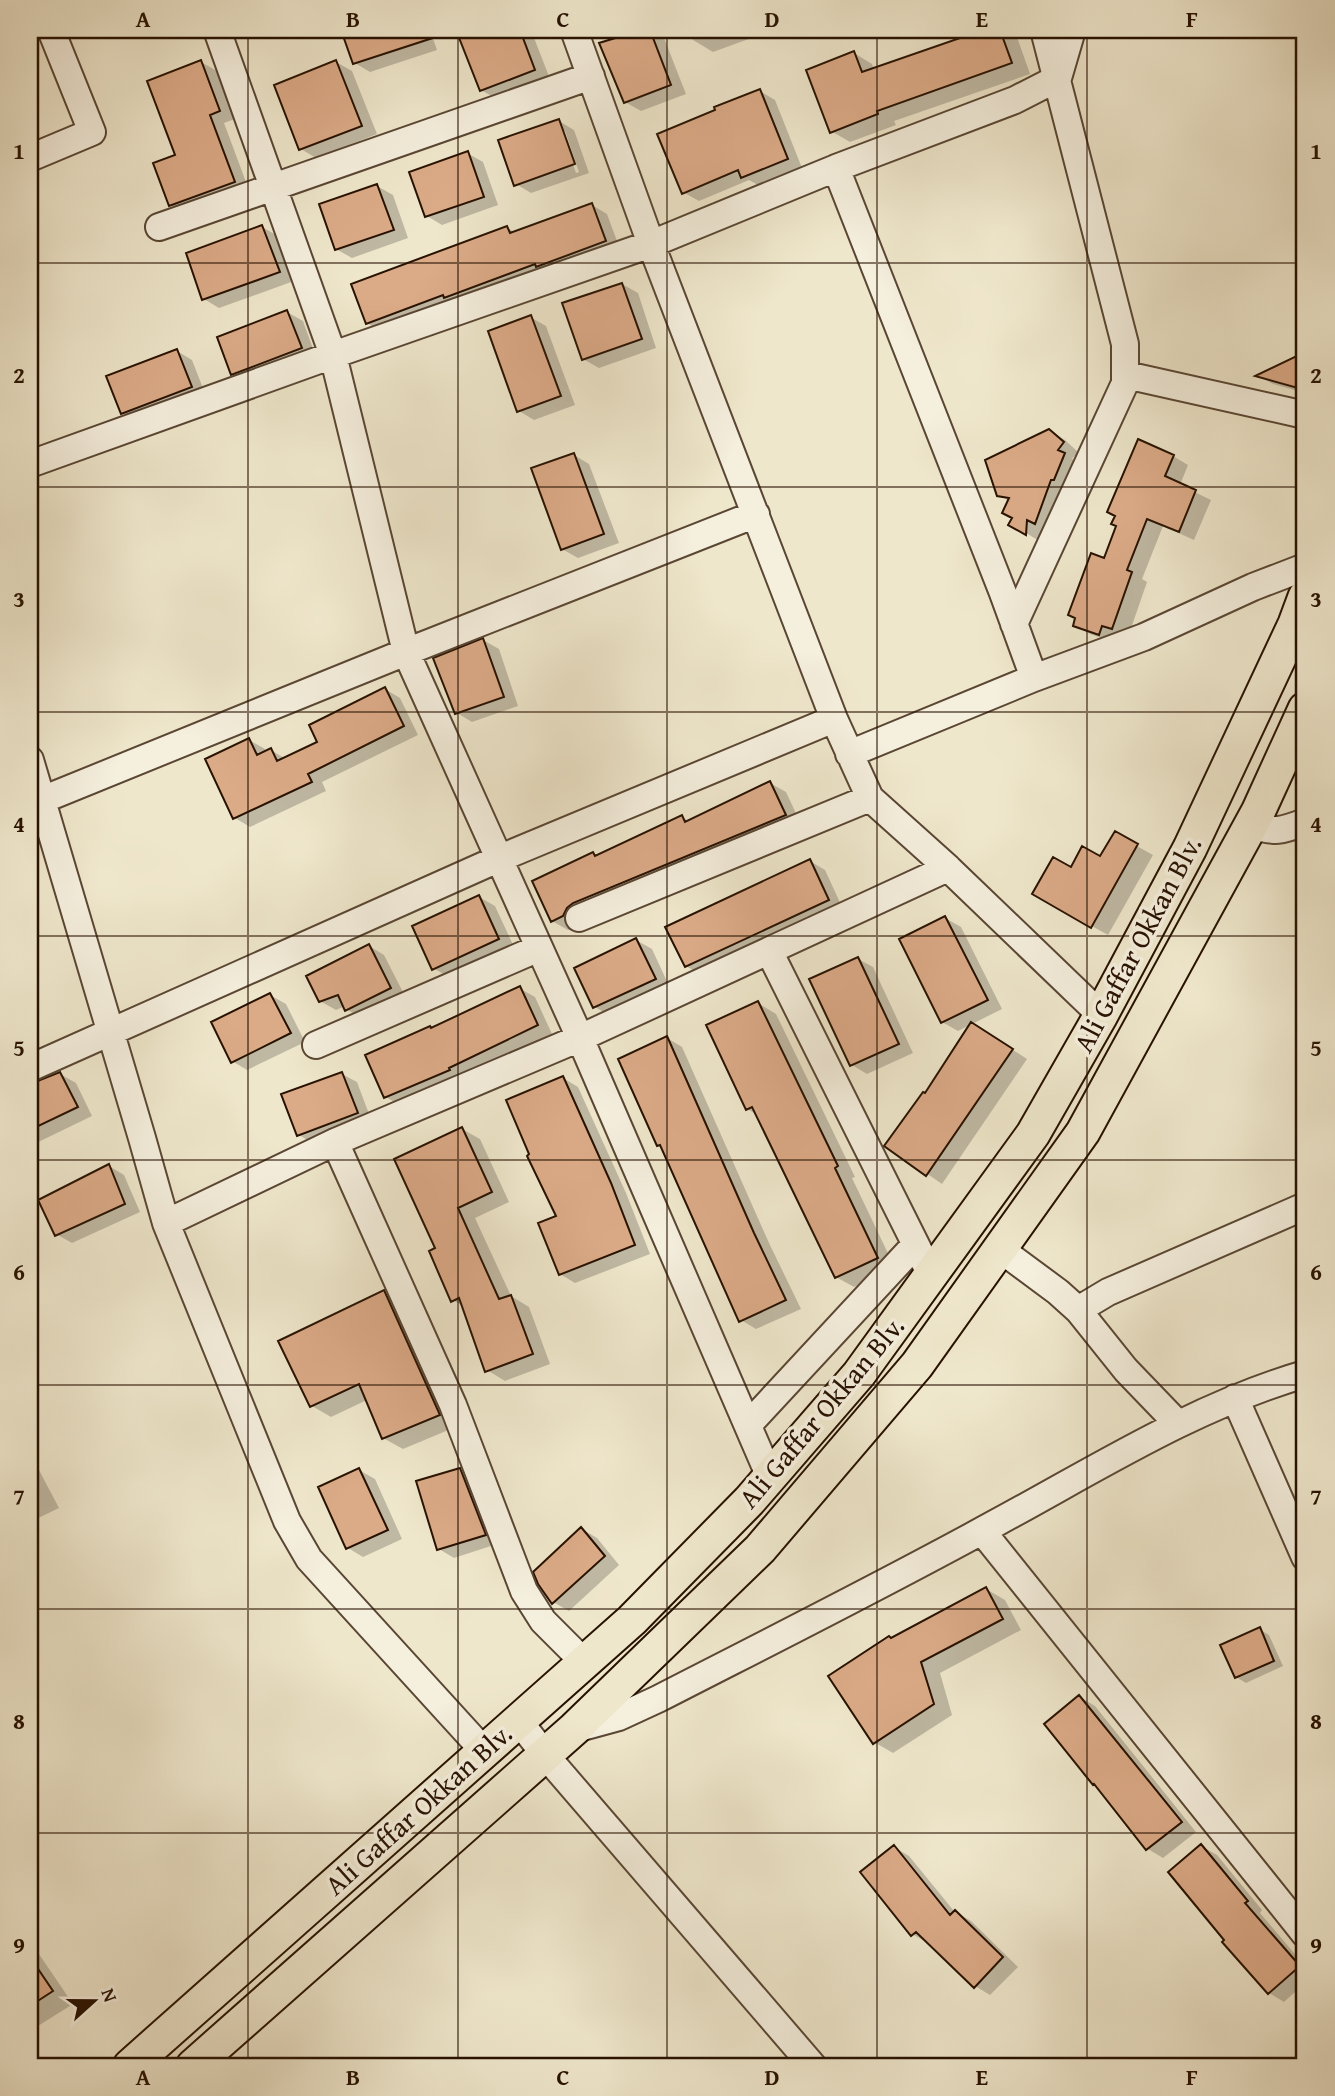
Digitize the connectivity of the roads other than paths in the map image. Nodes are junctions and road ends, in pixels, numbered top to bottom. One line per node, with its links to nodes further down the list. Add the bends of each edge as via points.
1 (51, 30): 8 (street, via 92,132)
2 (217, 30): 10 (street)
3 (574, 30): 6 (street)
4 (1044, 30): 7 (street)
5 (1072, 30): 7 (street)
6 (591, 76): 10 (street); 12 (street)
7 (1058, 78): 9 (street, via 1014,100); 14 (street, via 1125,344)
8 (30, 158)
9 (836, 168): 12 (street); 20 (street)
10 (273, 188): 11 (street); 13 (street)
11 (159, 227)
12 (651, 244): 13 (street); 17 (street)
13 (332, 355): 16 (street); 21 (street)
14 (1126, 375): 15 (street); 20 (street)
15 (1305, 415)
16 (30, 464)
17 (756, 514): 21 (street); 24 (street)
18 (1305, 567): 22 (street)
19 (1305, 597): 35 (main road, Ali Gaffar Okkan Blv., via 1190,848)
20 (1014, 624): 22 (street)
21 (406, 652): 26 (street); 30 (street)
22 (1034, 678): 25 (street)
23 (1305, 709): 29 (main road, Ali Gaffar Okkan Blv.)
24 (834, 719): 25 (street); 30 (street)
25 (849, 754): 27 (street)
26 (34, 778): 36 (street)
27 (870, 798): 31 (street); 32 (street)
28 (1305, 822): 29 (street, via 1283,831)
29 (1251, 825): 44 (main road, Ali Gaffar Okkan Blv., via 1083,1132)
30 (498, 859): 33 (street); 36 (street)
31 (948, 868): 34 (street); 35 (street)
32 (579, 918)
33 (539, 948): 37 (street); 38 (street)
34 (769, 951): 37 (street); 43 (street)
35 (1101, 1015): 45 (main road, Ali Gaffar Okkan Blv., via 1033,1133)
36 (111, 1033): 39 (street); 42 (street)
37 (580, 1038): 40 (street); 50 (street)
38 (316, 1045)
39 (30, 1068)
40 (335, 1142): 42 (street); 54 (street, via 453,1405 524,1591 544,1621)
41 (1305, 1206): 46 (street, via 1108,1292)
42 (166, 1223): 57 (street, via 287,1521 309,1559)
43 (915, 1245): 45 (street); 50 (street)
44 (1000, 1249): 46 (street); 56 (main road, Ali Gaffar Okkan Blv., via 917,1365 760,1549)
45 (931, 1275): 51 (main road, Ali Gaffar Okkan Blv., via 859,1374)
46 (1078, 1310): 49 (street)
47 (1305, 1374): 48 (street)
48 (1235, 1398): 49 (street); 53 (street)
49 (1178, 1424): 52 (street)
50 (748, 1425): 51 (street)
51 (770, 1477): 54 (main road, Ali Gaffar Okkan Blv., via 632,1620)
52 (982, 1531): 56 (street, via 658,1699); 59 (street)
53 (1305, 1557)
54 (584, 1662): 55 (main road, Ali Gaffar Okkan Blv.)
55 (518, 1720): 57 (main road, Ali Gaffar Okkan Blv.); 58 (street)
56 (574, 1730): 58 (main road, Ali Gaffar Okkan Blv.)
57 (484, 1751): 60 (main road, Ali Gaffar Okkan Blv.)
58 (546, 1756): 61 (main road, Ali Gaffar Okkan Blv.); 62 (street)
59 (1305, 1934)
60 (130, 2066)
61 (193, 2066)
62 (813, 2066)

